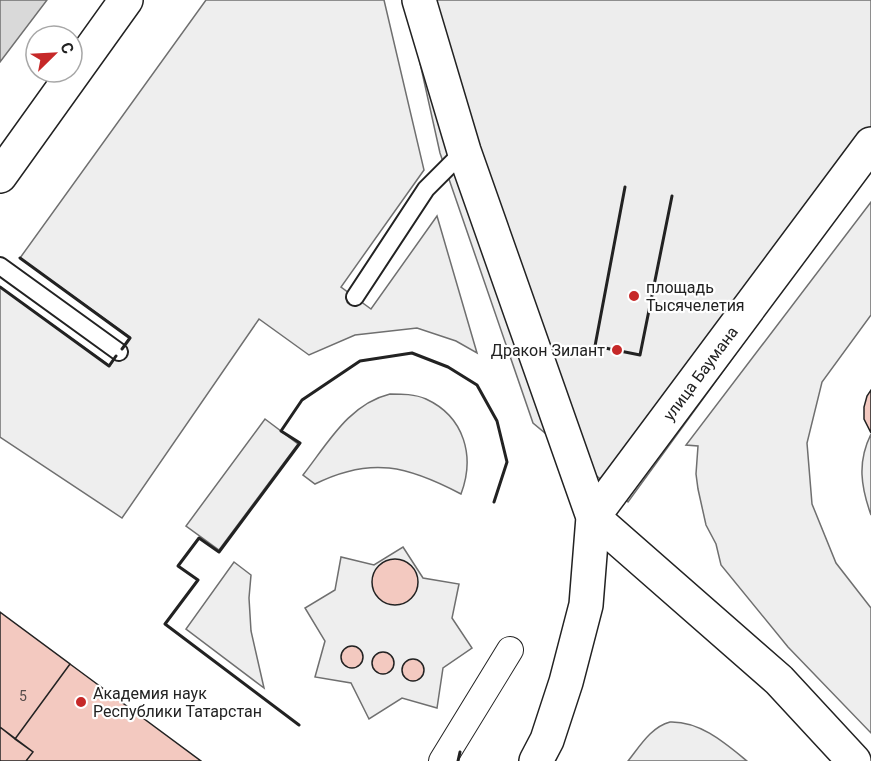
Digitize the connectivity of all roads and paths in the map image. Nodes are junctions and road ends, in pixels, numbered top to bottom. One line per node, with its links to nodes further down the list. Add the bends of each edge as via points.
1 (126, 0): 5 (street)
2 (419, 0): 4 (street)
3 (871, 144): 9 (street, улица Баумана)
4 (464, 150): 7 (lane, via 426,189); 9 (street)
5 (0, 176)
6 (0, 266): 8 (lane)
7 (355, 297)
8 (119, 352)
9 (593, 517): 12 (street, via 586,605 566,682); 13 (street, via 779,680)
10 (510, 650): 11 (street)
11 (442, 761)
12 (536, 761)
13 (854, 761)

